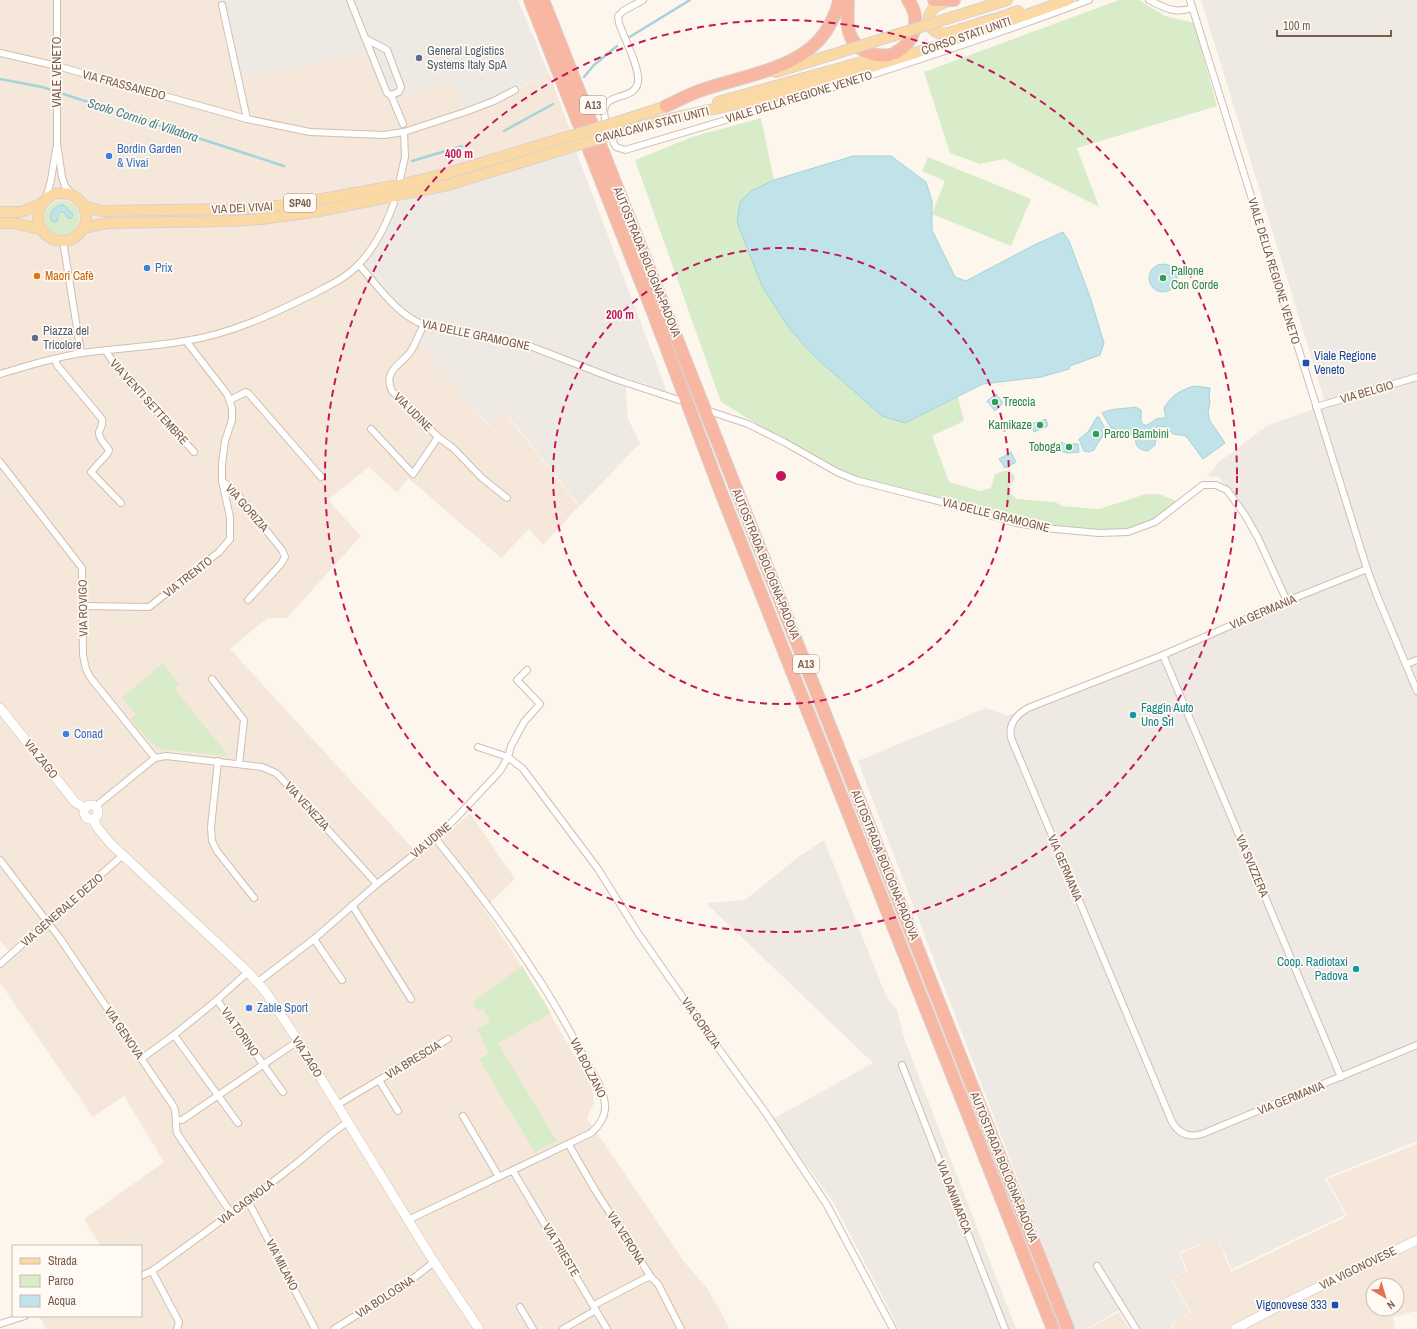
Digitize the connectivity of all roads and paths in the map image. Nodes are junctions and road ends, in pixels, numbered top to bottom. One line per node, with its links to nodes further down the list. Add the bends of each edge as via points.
1 (57, 0): 26 (street, VIALE VENETO)
2 (350, 0): 22 (street)
3 (530, 0): 146 (highway, AUTOSTRADA BOLOGNA-PADOVA / A13, via 722,495)
4 (543, 0): 43 (highway, AUTOSTRADA BOLOGNA-PADOVA / A13)
5 (550, 0): 43 (highway, A13, via 591,101)
6 (643, 0): 16 (street, VIALE DELLA REGIONE VENETO, via 618,16 637,71 638,83 634,89 607,102 604,107 604,116 613,142 616,147 625,150 948,51)
7 (839, 0): 30 (highway, via 834,18 821,39 802,56 762,72 698,91)
8 (848, 0): 24 (highway, via 848,26 856,44 870,54)
9 (908, 0): 24 (highway, via 915,16 914,32 908,44)
10 (934, 0): 11 (highway)
11 (954, 0)
12 (959, 0): 21 (main road, via 939,4 932,10 929,18 934,30 941,34 949,33)
13 (1007, 0): 25 (main road, CORSO STATI UNITI, bridge)
14 (1052, 0): 21 (main road)
15 (1068, 0): 27 (main road, CORSO STATI UNITI)
16 (1089, 0)
17 (1150, 0): 20 (street, via 1178,11)
18 (1190, 0): 20 (street, VIALE DELLA REGIONE VENETO)
19 (222, 5): 31 (street)
20 (1192, 8): 58 (street, VIALE DELLA REGIONE VENETO)
21 (1003, 16): 24 (main road)
22 (366, 39): 29 (street, via 387,93); 29 (street, via 386,50 401,87 400,92)
23 (0, 53): 26 (street, VIA FRASSANEDO)
24 (892, 54): 33 (main road, via 675,113)
25 (831, 55): 30 (main road, CAVALCAVIA STATI UNITI)
26 (57, 66): 31 (street, VIA FRASSANEDO); 36 (street, VIALE VENETO)
27 (863, 70): 33 (main road, CAVALCAVIA STATI UNITI, via 765,97)
28 (515, 90): 35 (street, via 465,112)
29 (391, 95): 32 (street)
30 (666, 106): 34 (main road, CAVALCAVIA STATI UNITI)
31 (246, 119): 35 (street, VIA FRASSANEDO, via 310,132 384,135)
32 (403, 124)
33 (640, 126): 34 (main road, CAVALCAVIA STATI UNITI)
34 (613, 129): 37 (main road, CAVALCAVIA STATI UNITI, bridge, via 560,139 445,174); 39 (main road, CAVALCAVIA STATI UNITI, bridge, via 564,149)
35 (404, 132): 37 (street, via 405,157)
36 (57, 144): 38 (street, VIALE VENETO, via 62,177); 40 (street, VIALE VENETO, via 51,180)
37 (400, 182): 41 (main road, VIA DEI VIVAI / SP40, via 319,200 260,208 101,210)
38 (72, 195): 40 (main road, via 59,193); 41 (main road)
39 (395, 200): 45 (main road, VIA DEI VIVAI / SP40, via 262,219 108,223); 48 (street, via 383,230)
40 (44, 201): 42 (main road, via 31,210); 46 (main road, via 37,216)
41 (84, 206): 45 (main road)
42 (0, 212)
43 (627, 212): 147 (highway, AUTOSTRADA BOLOGNA-PADOVA / A13)
44 (0, 223): 46 (main road)
45 (84, 228): 47 (main road, SP40, via 75,237)
46 (40, 229): 47 (main road, via 50,238)
47 (63, 241): 52 (street)
48 (359, 265): 49 (street, VIA DELLE GRAMOGNE, via 403,312); 50 (street, VIA VENTI SETTEMBRE, via 325,287 272,314 238,328)
49 (424, 325): 57 (street, VIA DELLE GRAMOGNE, via 527,345); 61 (street, VIA UDINE, via 410,352 394,370 389,383 392,391)
50 (186, 341): 51 (street, VIA VENTI SETTEMBRE); 56 (street, VIA GORIZIA)
51 (106, 351): 52 (street, VIA VENTI SETTEMBRE); 62 (street, VIA VENTI SETTEMBRE, via 115,365)
52 (81, 353): 53 (street, VIA VENTI SETTEMBRE)
53 (55, 359): 54 (street, VIA VENTI SETTEMBRE); 67 (street, via 57,365 102,419 103,425 99,436 109,450 92,472)
54 (0, 374)
55 (1417, 377): 58 (street, VIA BELGIO)
56 (230, 400): 64 (street, via 243,392 249,394); 65 (street, VIA GORIZIA, via 232,420 223,452)
57 (680, 400)
58 (1316, 407): 68 (street, VIALE DELLA REGIONE VENETO)
59 (712, 412): 70 (street, VIA DELLE GRAMOGNE, via 748,424 856,480 1044,528 1099,533 1128,532 1155,522 1203,485 1216,485 1227,490 1245,515)
60 (371, 429): 61 (street, VIA UDINE, via 413,474)
61 (438, 437): 66 (street, VIA UDINE)
62 (194, 452)
63 (0, 462): 71 (street, VIA ROVIGO, via 82,568)
64 (322, 477)
65 (222, 481): 69 (street, VIA GORIZIA, via 235,491 285,557); 71 (street, VIA TRENTO, via 230,517 230,539 219,552 149,608)
66 (507, 498)
67 (121, 503)
68 (1367, 568): 70 (street, VIA GERMANIA); 74 (street, VIALE DELLA REGIONE VENETO)
69 (248, 600)
70 (1287, 601): 72 (street, VIA GERMANIA)
71 (83, 606): 81 (street, VIA ROVIGO, via 83,655 86,669)
72 (1162, 655): 108 (street, VIA SVIZZERA); 108 (street, VIA GERMANIA, via 1028,708 1013,721 1010,738 1172,1122 1178,1131 1195,1136)
73 (1417, 660): 74 (street)
74 (1406, 664): 77 (street, VIALE DELLA REGIONE VENETO)
75 (527, 670): 80 (street, VIA UDINE, via 517,680 540,704 524,722)
76 (212, 679): 83 (street, via 244,720)
77 (1417, 691)
78 (2, 713): 85 (street, VIA ZAGO, via 75,802)
79 (478, 746): 80 (street, VIA GORIZIA)
80 (508, 757): 87 (street, VIA UDINE, via 487,786); 144 (street, VIA GORIZIA, via 523,769 598,869 638,932 765,1112 827,1205)
81 (155, 758): 82 (street, VIA VENEZIA, via 166,756); 84 (street)
82 (218, 761): 83 (street, VIA VENEZIA); 91 (street, via 211,827 212,841 217,852)
83 (239, 764): 90 (street, VIA VENEZIA, via 262,767 276,773)
84 (96, 806): 85 (street); 86 (street, via 98,814)
85 (85, 808): 86 (street, VIA ZAGO, via 85,817)
86 (94, 819): 88 (street, VIA ZAGO, via 105,837)
87 (435, 838): 90 (street, VIA UDINE); 118 (street, VIA BOLZANO, via 466,875 534,971 603,1093 606,1104 599,1126)
88 (123, 855): 93 (street, VIA GENERALE DEZIO); 96 (street, VIA ZAGO)
89 (0, 860): 93 (street, VIA GENOVA)
90 (377, 884): 92 (street, VIA UDINE)
91 (254, 898)
92 (352, 905): 94 (street, VIA UDINE); 99 (street)
93 (48, 922): 95 (street, VIA GENERALE DEZIO); 105 (street, VIA GENOVA)
94 (314, 939): 97 (street); 98 (street, VIA UDINE)
95 (0, 964)
96 (248, 972): 98 (street, VIA ZAGO); 100 (street, VIA TORINO)
97 (342, 980)
98 (258, 982): 103 (street, VIA ZAGO)
99 (411, 999)
100 (217, 1000): 101 (street, VIA TORINO); 106 (street, VIA TORINO)
101 (174, 1035): 105 (street, VIA TORINO); 111 (street)
102 (448, 1039): 109 (street, VIA BRESCIA)
103 (298, 1041): 106 (street); 112 (street, VIA ZAGO)
104 (1417, 1045): 108 (street, VIA GERMANIA)
105 (141, 1059): 115 (street, VIA GENOVA, via 174,1107)
106 (263, 1064): 110 (street, VIA TORINO); 111 (street)
107 (902, 1065): 145 (street, VIA DANIMARCA)
108 (1341, 1077)
109 (379, 1080): 112 (street, VIA BRESCIA); 113 (street, VIA BRESCIA)
110 (283, 1092)
111 (218, 1095): 115 (street, via 182,1120); 117 (street)
112 (338, 1105): 116 (street, VIA ZAGO)
113 (398, 1111)
114 (463, 1116): 120 (street)
115 (176, 1120): 122 (street, VIA GENOVA, via 177,1133)
116 (348, 1122): 121 (street, VIA CAGNOLA); 123 (street, VIA ZAGO)
117 (238, 1123)
118 (568, 1145): 119 (street, VIA BOLZANO); 129 (street, VIA VERONA)
119 (513, 1171): 120 (street, VIA BOLZANO); 131 (street, VIA TRIESTE)
120 (499, 1177): 123 (street, VIA BOLZANO)
121 (248, 1201): 122 (street, VIA CAGNOLA); 137 (street, VIA MILANO)
122 (231, 1213): 127 (street, VIA CAGNOLA)
123 (408, 1220): 125 (street, VIA ZAGO)
124 (1417, 1240): 149 (street, VIA VIGONOVESE)
125 (434, 1262): 138 (street, VIA BOLOGNA, via 401,1288); 139 (street, VIA ZAGO)
126 (1097, 1266): 148 (street)
127 (152, 1271): 128 (street, VIA CAGNOLA); 133 (street)
128 (142, 1276)
129 (652, 1277): 131 (street, VIA VERONA); 143 (street)
130 (520, 1307): 140 (street)
131 (595, 1307): 141 (street, VIA VERONA); 142 (street, VIA TRIESTE)
132 (22, 1317): 134 (street)
133 (179, 1322): 135 (street); 136 (street)
134 (0, 1324)
135 (177, 1329)
136 (183, 1329)
137 (315, 1329)
138 (334, 1329)
139 (479, 1329)
140 (533, 1329)
141 (564, 1329)
142 (607, 1329)
143 (681, 1329)
144 (894, 1329)
145 (1005, 1329)
146 (1054, 1329)
147 (1068, 1329)
148 (1136, 1329)
149 (1235, 1329)

